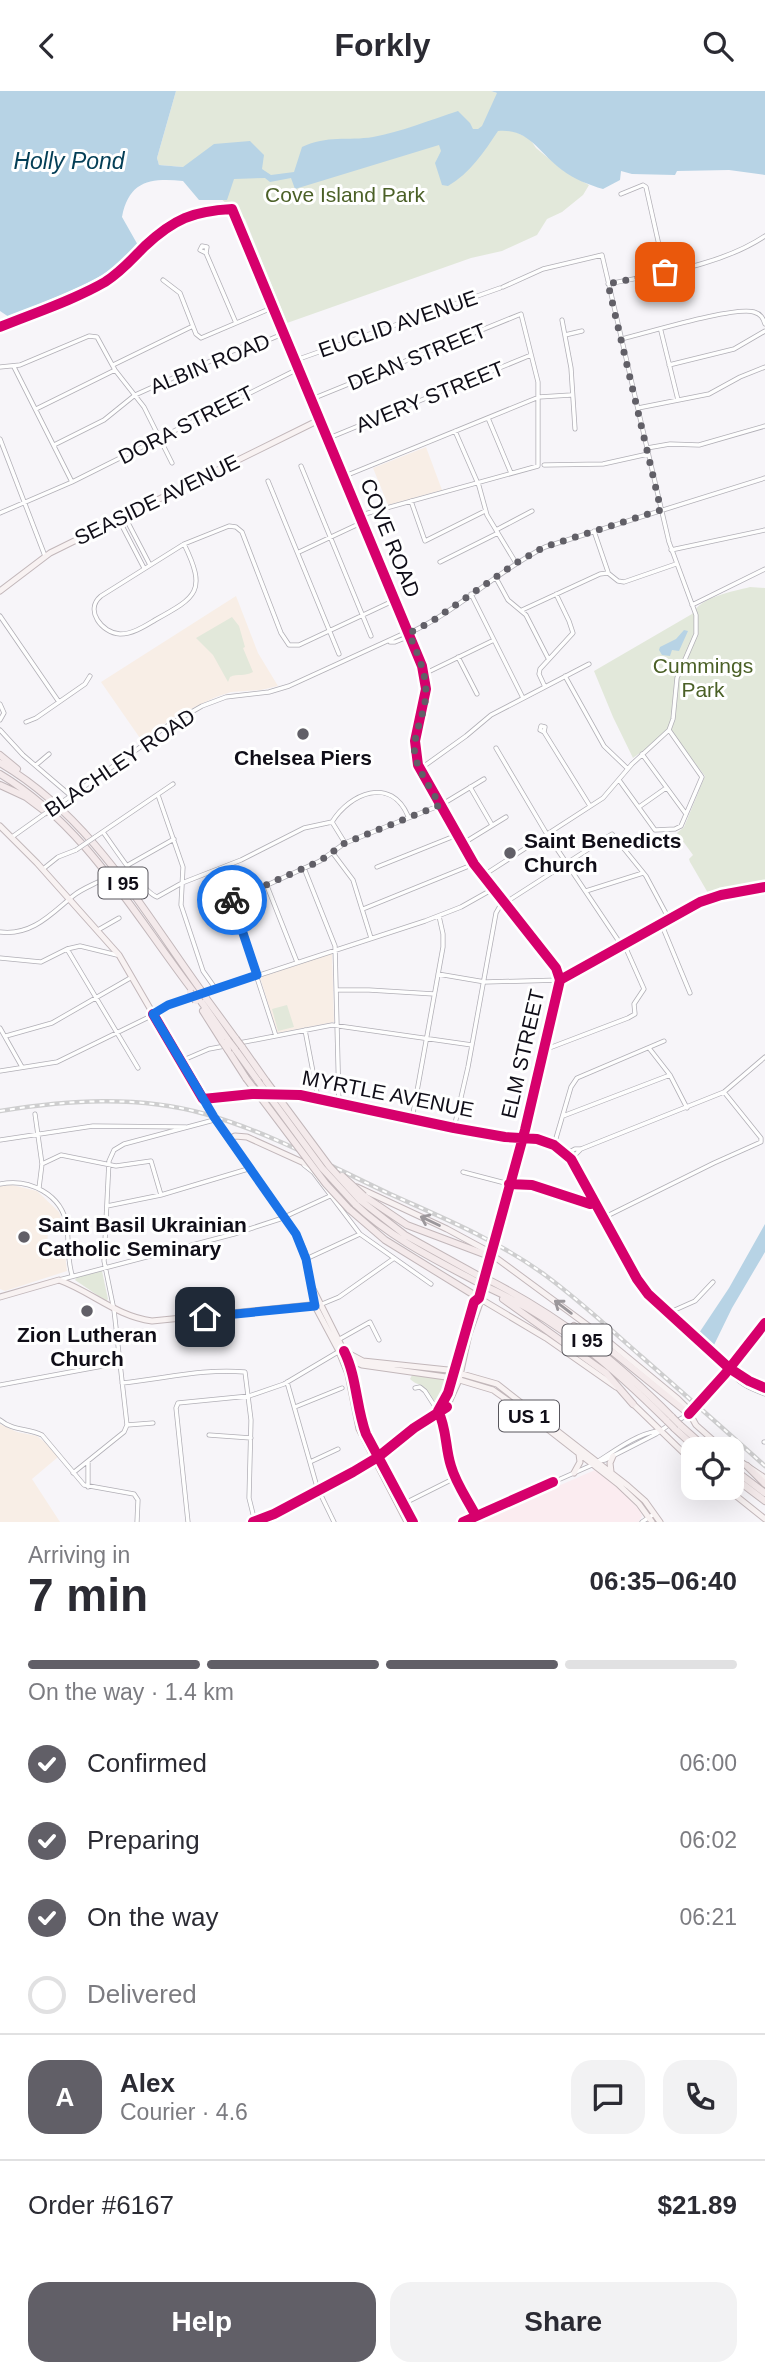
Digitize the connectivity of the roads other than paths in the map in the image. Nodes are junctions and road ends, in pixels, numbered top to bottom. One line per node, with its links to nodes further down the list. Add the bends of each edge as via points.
1 (621, 194): 4 (street, via 646,187)
2 (765, 236): 4 (street, via 723,257)
3 (206, 253): 9 (street)
4 (665, 272): 6 (street)
5 (163, 280): 11 (street, via 180,293)
6 (608, 284): 18 (street); 20 (street, EUCLID AVENUE, via 602,255 543,269)
7 (274, 307): 9 (street); 12 (street, COVE ROAD, via 232,209 185,217 106,281); 16 (street, COVE ROAD)
8 (562, 320): 17 (street)
9 (236, 324): 11 (street, via 203,338)
10 (765, 324): 13 (street, via 760,315 741,311)
11 (193, 325): 25 (street)
12 (0, 327)
13 (660, 330): 18 (street); 21 (street)
14 (582, 331): 17 (street)
15 (765, 331): 21 (street, via 734,349)
16 (285, 333): 20 (street, COVE ROAD); 27 (street, ALBIN ROAD, via 244,346)
17 (565, 335): 28 (street)
18 (621, 339): 32 (street)
19 (532, 355): 29 (street); 30 (street, DEAN STREET, via 521,314); 40 (street, AVERY STREET)
20 (296, 360): 26 (street, COVE ROAD)
21 (669, 365): 31 (street)
22 (14, 366): 23 (street); 25 (street, via 95,336); 33 (street)
23 (0, 367)
24 (765, 367): 31 (street, via 715,392)
25 (114, 368): 27 (street); 33 (street)
26 (300, 368): 30 (street, COVE ROAD); 39 (street, DORA STREET)
27 (135, 395): 39 (street); 42 (street, ALBIN ROAD, via 104,420)
28 (571, 395): 29 (street); 37 (street)
29 (538, 397): 34 (street); 49 (street, via 538,466)
30 (313, 399): 35 (street, COVE ROAD)
31 (678, 400): 32 (street)
32 (638, 408): 43 (street)
33 (36, 409): 42 (street)
34 (488, 418): 38 (street); 49 (street)
35 (321, 419): 40 (main road, COVE ROAD); 61 (main road, SEASIDE AVENUE)
36 (765, 426): 43 (street, via 699,445)
37 (576, 429)
38 (455, 431): 50 (street); 54 (street)
39 (160, 438): 46 (street); 53 (street, DORA STREET)
40 (329, 438): 50 (main road, COVE ROAD)
41 (0, 439): 44 (street)
42 (54, 445): 53 (street)
43 (647, 448): 45 (street)
44 (2, 452): 56 (street)
45 (648, 454): 47 (street, via 603,464); 57 (street)
46 (172, 463)
47 (544, 465)
48 (302, 466): 66 (street)
49 (511, 473): 54 (street)
50 (345, 477): 62 (main road, COVE ROAD)
51 (765, 478): 57 (street, BLACHLEY ROAD)
52 (268, 481): 69 (street)
53 (72, 482): 56 (street, DORA STREET)
54 (477, 483): 55 (street); 58 (street)
55 (411, 501): 58 (street, via 424,541); 62 (street)
56 (25, 503): 60 (street, DORA STREET); 70 (street)
57 (661, 510): 65 (street, BLACHLEY ROAD); 68 (street)
58 (485, 511): 64 (street)
59 (532, 511): 64 (street)
60 (0, 513)
61 (122, 518): 70 (main road, SEASIDE AVENUE); 74 (street); 75 (street)
62 (362, 519): 66 (street); 82 (main road, COVE ROAD)
63 (765, 530): 68 (street)
64 (497, 531): 71 (street); 72 (street)
65 (594, 531): 72 (street, BLACHLEY ROAD, via 544,547); 77 (street)
66 (332, 537): 69 (street); 85 (street)
67 (184, 544): 74 (street); 75 (street, via 197,576 192,593 181,606 143,627 120,634 109,631 100,625 94,610 96,600); 87 (street, via 226,527 239,529 285,641 299,645)
68 (671, 550): 73 (street)
69 (298, 552): 87 (street)
70 (45, 556): 79 (main road, SEASIDE AVENUE)
71 (440, 562)
72 (516, 563): 78 (street, BLACHLEY ROAD)
73 (676, 564): 77 (street, via 624,582); 83 (street)
74 (150, 565): 75 (street)
75 (144, 568)
76 (765, 569): 83 (street)
77 (608, 573): 81 (street)
78 (496, 577): 80 (street, BLACHLEY ROAD); 84 (street, via 508,600)
79 (0, 591)
80 (471, 594): 88 (street, BLACHLEY ROAD); 90 (street)
81 (556, 594): 84 (street); 93 (street, via 573,630)
82 (395, 600): 85 (street); 88 (main road, COVE ROAD)
83 (692, 605): 106 (street, via 697,630 677,678)
84 (522, 610): 93 (street)
85 (362, 614): 87 (street); 89 (street)
86 (0, 616): 101 (street)
87 (330, 629): 91 (street)
88 (409, 634): 95 (main road, COVE ROAD); 125 (street, BLACHLEY ROAD, via 281,689 202,706 162,729)
89 (371, 636)
90 (494, 640): 92 (street); 100 (street)
91 (339, 654)
92 (458, 657): 95 (street); 99 (street)
93 (548, 658): 98 (street, via 539,672)
94 (589, 664): 97 (street)
95 (424, 674): 115 (main road, COVE ROAD, via 425,702 415,746)
96 (90, 676): 101 (street)
97 (565, 676): 98 (street); 114 (street, via 604,746)
98 (545, 687): 100 (street)
99 (477, 694)
100 (523, 698): 115 (street, via 484,719)
101 (59, 702): 104 (street)
102 (0, 704): 103 (street, via 4,713)
103 (0, 720)
104 (26, 722)
105 (0, 730): 113 (street)
106 (669, 730): 110 (street); 129 (street, via 702,777)
107 (544, 732): 127 (street)
108 (496, 748): 137 (street)
109 (48, 754): 113 (street)
110 (642, 754): 114 (street); 123 (street)
111 (0, 755): 121 (highway)
112 (0, 763): 121 (highway, I 95)
113 (36, 765): 125 (street)
114 (627, 768): 118 (street)
115 (419, 769): 126 (main road, COVE ROAD)
116 (0, 774): 135 (highway, I 95)
117 (484, 779): 122 (street)
118 (619, 780): 127 (street); 128 (street)
119 (173, 784): 124 (street)
120 (0, 785): 135 (highway, via 32,801)
121 (36, 787): 180 (highway, I 95, via 94,843)
122 (470, 787): 126 (street); 133 (street)
123 (666, 787): 128 (street); 129 (street)
124 (158, 795): 136 (street); 140 (street)
125 (71, 796): 139 (street, BLACHLEY ROAD, bridge)
126 (440, 805): 130 (street); 138 (main road, COVE ROAD)
127 (590, 806): 137 (street)
128 (639, 807): 129 (street, via 658,831 679,828)
129 (686, 814)
130 (409, 817): 132 (street, via 397,799 375,792 342,807); 141 (street)
131 (506, 817): 133 (street)
132 (332, 822): 141 (street); 153 (street, via 310,825 223,869)
133 (492, 825): 142 (street)
134 (0, 826): 139 (main road, US 1)
135 (72, 832): 180 (highway, I 95)
136 (103, 832): 146 (street); 149 (street, bridge)
137 (547, 834): 144 (street); 151 (street)
138 (457, 835): 142 (main road, COVE ROAD); 147 (street)
139 (12, 838): 149 (main road, US 1)
140 (174, 839): 146 (street); 153 (street, via 183,867)
141 (345, 843): 143 (street)
142 (462, 844): 145 (main road, COVE ROAD)
143 (332, 852): 148 (street); 160 (street, via 353,880)
144 (567, 863): 150 (street, via 612,834); 157 (street); 159 (street)
145 (474, 864): 151 (main road, COVE ROAD); 160 (street)
146 (128, 866): 153 (street, via 154,896)
147 (377, 867)
148 (304, 868): 154 (street); 170 (street)
149 (43, 869): 158 (main road, US 1)
150 (642, 873): 157 (street); 163 (street)
151 (483, 875): 156 (main road, COVE ROAD)
152 (98, 882): 158 (street)
153 (182, 883): 179 (street, via 181,905 203,971)
154 (266, 885): 173 (street); 175 (street, via 232,901)
155 (765, 887): 163 (street, via 712,897)
156 (493, 889): 159 (main road, COVE ROAD); 161 (street)
157 (586, 891): 168 (street)
158 (67, 902): 165 (main road, US 1); 166 (street, via 38,925)
159 (504, 903): 177 (main road, COVE ROAD, via 556,968); 178 (street, via 496,913)
160 (363, 909): 167 (street)
161 (439, 916): 167 (street); 174 (street, via 443,934)
162 (119, 918): 165 (street)
163 (669, 919): 164 (street)
164 (661, 923): 168 (street); 182 (street)
165 (98, 930): 171 (main road, US 1)
166 (0, 932)
167 (372, 938): 170 (street)
168 (623, 945): 177 (street); 199 (street, via 644,989 634,1004 634,1016)
169 (67, 949): 171 (street, via 80,946); 172 (street, via 41,962); 184 (street)
170 (335, 949): 173 (street); 181 (street)
171 (119, 955): 176 (main road, US 1)
172 (0, 958)
173 (297, 962): 175 (street)
174 (438, 974): 178 (street); 183 (street)
175 (257, 975): 179 (street); 191 (street)
176 (132, 977): 184 (street); 186 (main road, US 1)
177 (560, 980): 178 (street); 199 (main road, ELM STREET)
178 (485, 982): 196 (street)
179 (215, 988): 186 (street)
180 (194, 990): 185 (highway, bridge)
181 (337, 990): 183 (street); 187 (street)
182 (690, 993)
183 (434, 994): 193 (street)
184 (95, 998): 190 (street); 192 (street, via 52,1023)
185 (201, 999): 194 (highway); 194 (highway, I 95)
186 (153, 1014): 190 (street); 201 (main road, US 1)
187 (337, 1025): 189 (street); 193 (street); 210 (street)
188 (0, 1028): 192 (street)
189 (305, 1030): 191 (street); 208 (street)
190 (116, 1033): 202 (street, via 57,1062); 203 (street)
191 (275, 1036): 201 (street, via 209,1049)
192 (6, 1037): 202 (street)
193 (426, 1037): 196 (street); 215 (street)
194 (229, 1040): 198 (highway, bridge); 198 (highway, I 95, bridge)
195 (664, 1041): 197 (street)
196 (472, 1045): 218 (street)
197 (648, 1047): 205 (street); 213 (street, via 579,1077 571,1087)
198 (235, 1049): 206 (highway, I 95); 239 (highway, bridge, via 246,1078 326,1184)
199 (544, 1050): 221 (main road, ELM STREET)
200 (765, 1057): 207 (street)
201 (180, 1061): 209 (main road, US 1)
202 (22, 1067): 204 (street)
203 (138, 1068)
204 (0, 1071)
205 (670, 1075): 211 (street); 213 (street)
206 (262, 1081): 239 (highway, I 95, bridge, via 342,1175); 239 (highway, I 95, bridge, via 322,1168)
207 (724, 1092): 211 (street); 243 (street, via 762,1141)
208 (318, 1098): 209 (street, MYRTLE AVENUE, via 283,1093); 210 (street, MYRTLE AVENUE)
209 (203, 1099): 214 (main road, US 1)
210 (339, 1104): 215 (street, MYRTLE AVENUE)
211 (687, 1108): 225 (street)
212 (35, 1115): 220 (street)
213 (563, 1117): 224 (street)
214 (215, 1119): 217 (street); 222 (main road, US 1)
215 (412, 1119): 218 (street, MYRTLE AVENUE)
216 (167, 1126): 217 (street); 219 (street); 220 (street, via 93,1126)
217 (188, 1127): 219 (street)
218 (454, 1128): 221 (street, MYRTLE AVENUE)
219 (169, 1132): 230 (street, via 120,1145)
220 (38, 1135): 223 (street); 229 (street)
221 (523, 1138): 224 (street, MYRTLE AVENUE); 234 (main road, ELM STREET)
222 (229, 1139): 228 (main road, via 247,1137); 231 (main road, US 1)
223 (0, 1140)
224 (554, 1145): 226 (street)
225 (581, 1149): 226 (street); 227 (street)
226 (566, 1154): 227 (street)
227 (571, 1159): 240 (street)
228 (300, 1161): 235 (main road); 237 (street)
229 (42, 1164): 230 (street, via 61,1155); 236 (street)
230 (109, 1165): 238 (street, via 151,1161); 241 (street)
231 (250, 1168): 238 (street); 242 (main road, US 1)
232 (463, 1172): 234 (street)
233 (0, 1184): 236 (street)
234 (509, 1184): 240 (street, via 532,1185); 245 (main road, ELM STREET)
235 (354, 1186): 237 (street); 245 (main road, one-way to 235)
236 (39, 1188): 249 (street, via 64,1215)
237 (330, 1194): 242 (street); 244 (street)
238 (161, 1195): 241 (street)
239 (357, 1202): 245 (highway, via 416,1229); 253 (highway, I 95, bridge); 255 (highway, via 385,1240)
240 (595, 1203): 243 (street)
241 (106, 1206): 248 (street)
242 (285, 1216): 246 (main road, US 1); 248 (street, via 188,1247)
243 (603, 1218): 259 (street, via 642,1287)
244 (360, 1234): 246 (street); 247 (street)
245 (490, 1254): 255 (main road, ELM STREET); 279 (main road, one-way to 245, via 678,1399 607,1340)
246 (306, 1259): 256 (main road, US 1)
247 (394, 1259): 252 (street); 256 (street, via 339,1297)
248 (105, 1266): 249 (street); 258 (street)
249 (72, 1275): 250 (street)
250 (59, 1280): 254 (main road); 258 (main road)
251 (713, 1282): 259 (street, via 695,1301)
252 (431, 1284)
253 (488, 1284): 257 (highway, I 95); 276 (highway, via 606,1373); 280 (highway, I 95, via 578,1341)
254 (0, 1296)
255 (478, 1300): 267 (main road, ELM STREET, via 463,1336); 276 (main road, via 547,1338)
256 (317, 1305): 258 (main road, via 153,1321); 261 (main road, US 1); 263 (main road, US 1)
257 (542, 1309): 279 (highway, via 607,1348); 280 (highway, I 95, via 608,1356)
258 (114, 1310): 265 (street)
259 (668, 1313): 266 (street)
260 (765, 1323): 266 (street)
261 (338, 1340): 262 (street, via 370,1322); 263 (main road, US 1)
262 (379, 1340)
263 (342, 1350): 264 (main road, US 1); 267 (main road, US 1, via 363,1361); 268 (street); 295 (main road, via 356,1423)
264 (348, 1359): 267 (main road, US 1, via 362,1365); 295 (main road, via 361,1421)
265 (119, 1363): 269 (street); 270 (street)
266 (729, 1368): 273 (street); 274 (street, via 746,1386); 279 (street)
267 (457, 1376): 278 (main road, ELM STREET, via 449,1404); 293 (main road, US 1, via 493,1390); 298 (main road, US 1, via 496,1384)
268 (287, 1382): 275 (street); 277 (street)
269 (122, 1383): 275 (street, via 205,1371 245,1373); 283 (street)
270 (0, 1385)
271 (342, 1388): 277 (street)
272 (415, 1388): 278 (street, via 422,1388)
273 (765, 1388)
274 (765, 1394)
275 (249, 1396): 290 (street); 320 (street, via 178,1403)
276 (633, 1404): 285 (main road)
277 (295, 1408): 297 (street)
278 (438, 1411): 295 (main road); 305 (street)
279 (689, 1414): 285 (street); 289 (main road)
280 (670, 1419): 284 (highway, I 95, bridge)
281 (0, 1420): 302 (street, via 14,1429 42,1435)
282 (153, 1423): 283 (street)
283 (127, 1425): 296 (street)
284 (677, 1427): 287 (highway, I 95); 288 (highway, I 95)
285 (660, 1431): 292 (main road); 294 (street); 298 (street)
286 (209, 1435): 290 (street)
287 (686, 1437)
288 (691, 1437)
289 (710, 1437)
290 (251, 1438): 321 (street, via 248,1486)
291 (338, 1448): 297 (street)
292 (681, 1451)
293 (579, 1454): 298 (main road, US 1); 303 (main road)
294 (613, 1456): 298 (street); 301 (main road)
295 (376, 1458): 310 (main road); 314 (main road); 324 (main road)
296 (88, 1461): 302 (street); 309 (street)
297 (310, 1462): 310 (street)
298 (595, 1463): 301 (main road, US 1); 303 (street); 317 (main road, US 1)
299 (744, 1464): 300 (main road)
300 (747, 1466): 306 (main road); 307 (highway)
301 (611, 1472): 317 (main road, US 1, via 637,1493)
302 (73, 1473): 309 (street)
303 (574, 1473): 316 (street)
304 (744, 1477): 311 (highway)
305 (455, 1478): 314 (street); 316 (street)
306 (765, 1478)
307 (765, 1484)
308 (744, 1485): 313 (highway)
309 (88, 1487): 319 (street, via 134,1494)
310 (319, 1492): 315 (main road); 323 (street)
311 (765, 1493)
312 (741, 1500): 318 (main road)
313 (765, 1501)
314 (405, 1503): 325 (main road)
315 (275, 1514): 321 (main road); 322 (street)
316 (477, 1516): 326 (street)
317 (654, 1519): 327 (street)
318 (765, 1519)
319 (137, 1522)
320 (188, 1522)
321 (254, 1522)
322 (278, 1522)
323 (334, 1522)
324 (407, 1522)
325 (413, 1522)
326 (463, 1522)
327 (642, 1522)

